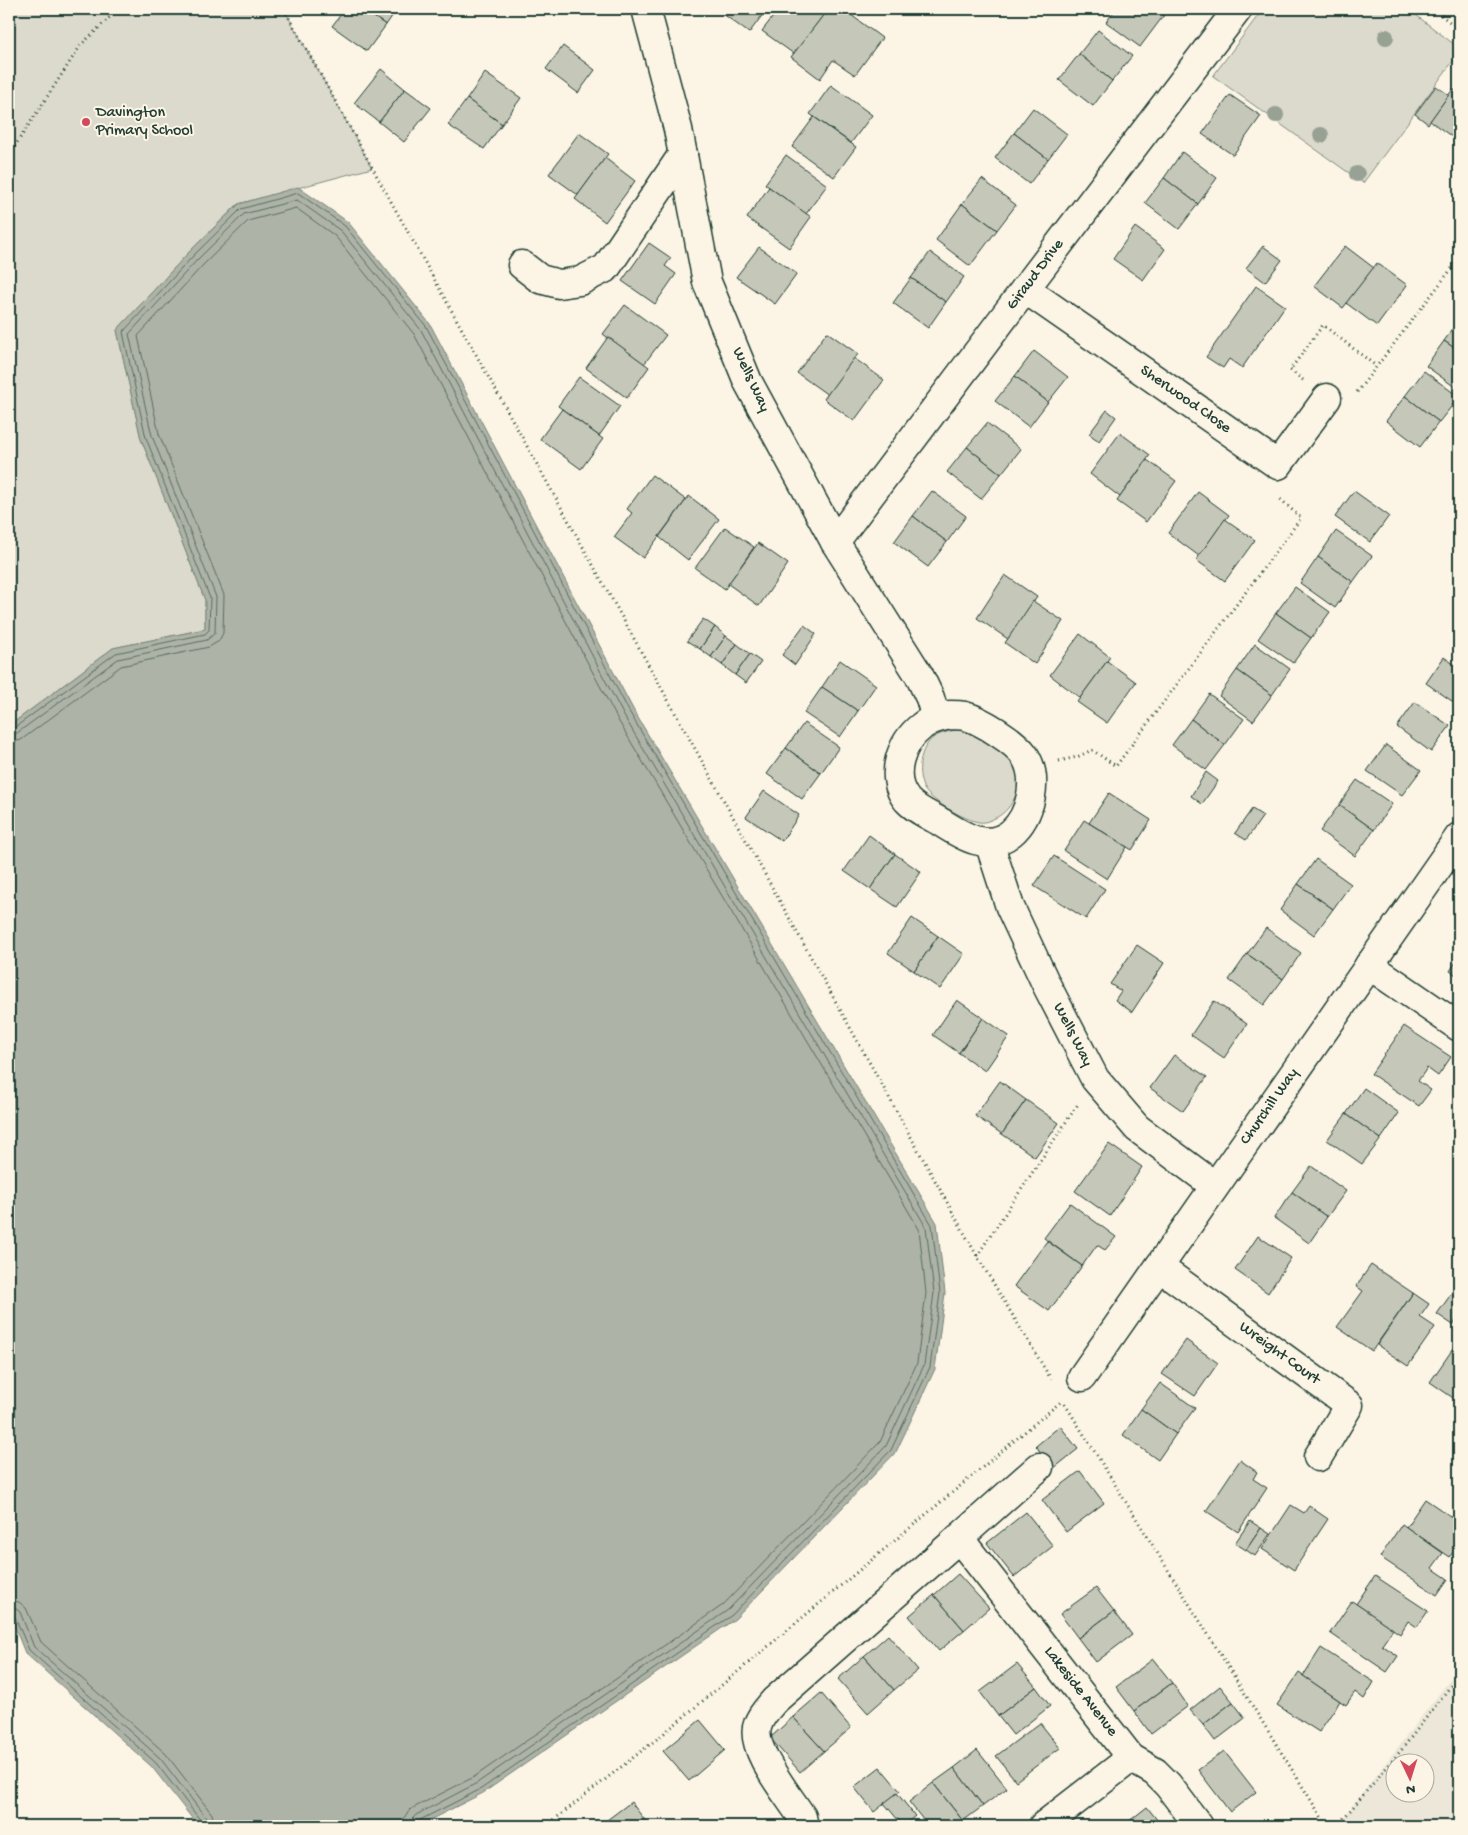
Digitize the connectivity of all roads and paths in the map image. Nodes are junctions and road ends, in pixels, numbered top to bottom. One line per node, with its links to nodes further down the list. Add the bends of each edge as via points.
1 (118, 9): 8 (path, via 81,45)
2 (284, 9): 24 (path)
3 (646, 9): 7 (street, Wells Way)
4 (1238, 9): 11 (street, Giraud Drive)
5 (1433, 9): 6 (path)
6 (1459, 29)
7 (683, 154): 10 (street, via 606,268 580,281 559,284 540,279); 15 (street, Wells Way, via 707,282 748,382)
8 (9, 155)
9 (1459, 260): 12 (path)
10 (522, 265)
11 (1025, 289): 14 (street, Sherwood Close); 15 (street, Giraud Drive)
12 (1376, 366)
13 (1327, 398): 14 (street)
14 (1278, 465): 17 (path, via 1273,492 1301,518 1116,766 1092,750 1077,757)
15 (835, 542): 16 (street, Wells Way, via 919,675)
16 (936, 718): 17 (street, via 950,715 978,720 1014,745 1025,756); 19 (street, via 923,724 904,746 898,771 900,785 907,799 924,813 964,837)
17 (1029, 768): 19 (street, via 1032,792 1023,818 1009,834)
18 (1459, 837): 20 (street, Churchill Way)
19 (988, 842): 22 (street, Wells Way, via 1010,907)
20 (1369, 965): 21 (street); 23 (street, Churchill Way)
21 (1459, 1027)
22 (1095, 1079): 23 (street, Wells Way, via 1137,1128); 24 (path)
23 (1214, 1186): 25 (street, Churchill Way)
24 (977, 1256): 27 (path)
25 (1159, 1266): 26 (street, Churchill Way); 28 (street, Wreight Court, via 1350,1405)
26 (1082, 1377)
27 (1053, 1383)
28 (1318, 1457)
29 (1039, 1468): 30 (street)
30 (959, 1538): 32 (street, Lakeside Avenue); 34 (street, via 774,1701 757,1725 756,1739 761,1754 802,1817)
31 (1459, 1675): 38 (path)
32 (1131, 1758): 35 (street); 36 (street, via 1155,1772)
33 (546, 1826): 37 (path, via 662,1735 1063,1400)
34 (804, 1826)
35 (1043, 1826)
36 (1199, 1826)
37 (1327, 1826)
38 (1337, 1826)

